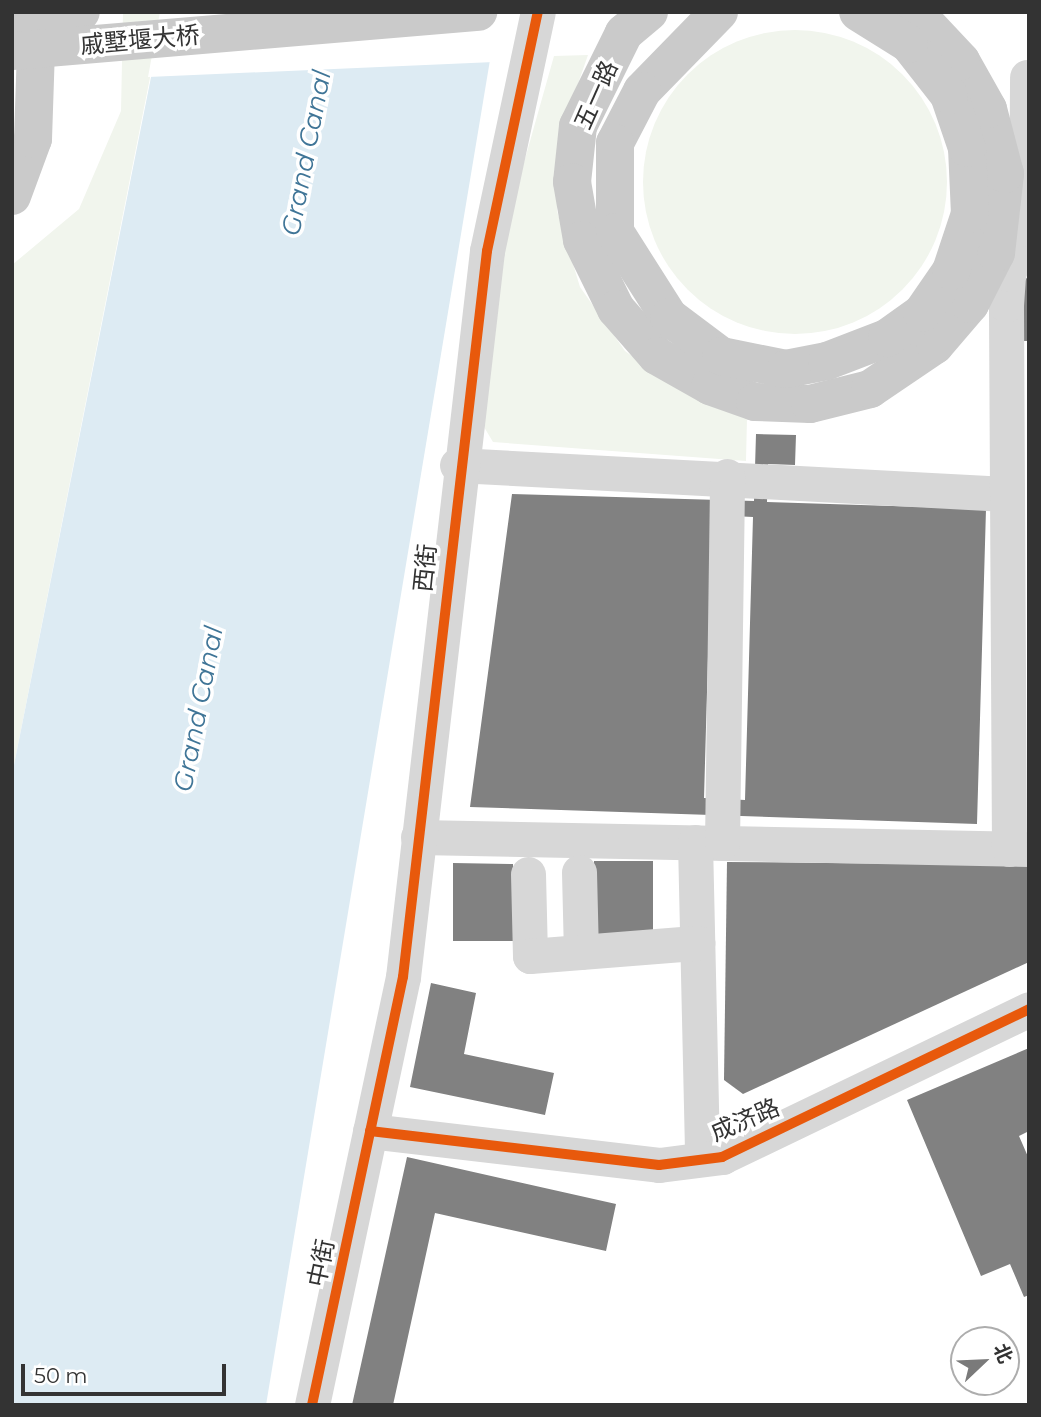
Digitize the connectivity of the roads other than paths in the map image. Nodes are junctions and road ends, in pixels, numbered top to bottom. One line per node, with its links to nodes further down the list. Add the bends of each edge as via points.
1 (37, 12): 12 (main road, via 33,139)
2 (81, 12): 9 (main road, 戚墅堰大桥, bridge)
3 (478, 12): 10 (main road, 戚墅堰大桥, bridge)
4 (538, 12): 14 (street, 西街, via 487,251)
5 (649, 12): 8 (main road, 五一路, via 624,33 578,126 572,182 582,240 615,309 657,356 710,386 755,402 810,404 870,389 935,345 970,304 996,253 1005,174 981,97 961,61)
6 (719, 12): 7 (main road, 五一路, via 642,91 615,143 615,232 649,292 670,317 721,356 786,369 827,361 887,338 922,313 951,271 971,214 967,148 949,95 909,44)
7 (858, 12)
8 (915, 12)
9 (12, 18)
10 (12, 51)
11 (1027, 77): 13 (street, via 1026,229 1008,274)
12 (12, 196)
13 (1017, 363): 16 (street)
14 (457, 465): 15 (street); 17 (street, 西街)
15 (727, 476): 16 (street); 18 (street)
16 (1006, 494): 19 (street)
17 (418, 837): 18 (street); 25 (street, 西街, via 403,977)
18 (709, 843): 19 (street); 22 (street)
19 (1019, 849)
20 (579, 872): 23 (street)
21 (528, 874): 23 (street, via 530,956)
22 (697, 943): 23 (street); 26 (street)
23 (581, 952)
24 (1029, 1009): 26 (street, 成济路, via 722,1157)
25 (370, 1131): 26 (street, 成济路, via 659,1166); 27 (street, 中街)
26 (702, 1159)
27 (312, 1405)

